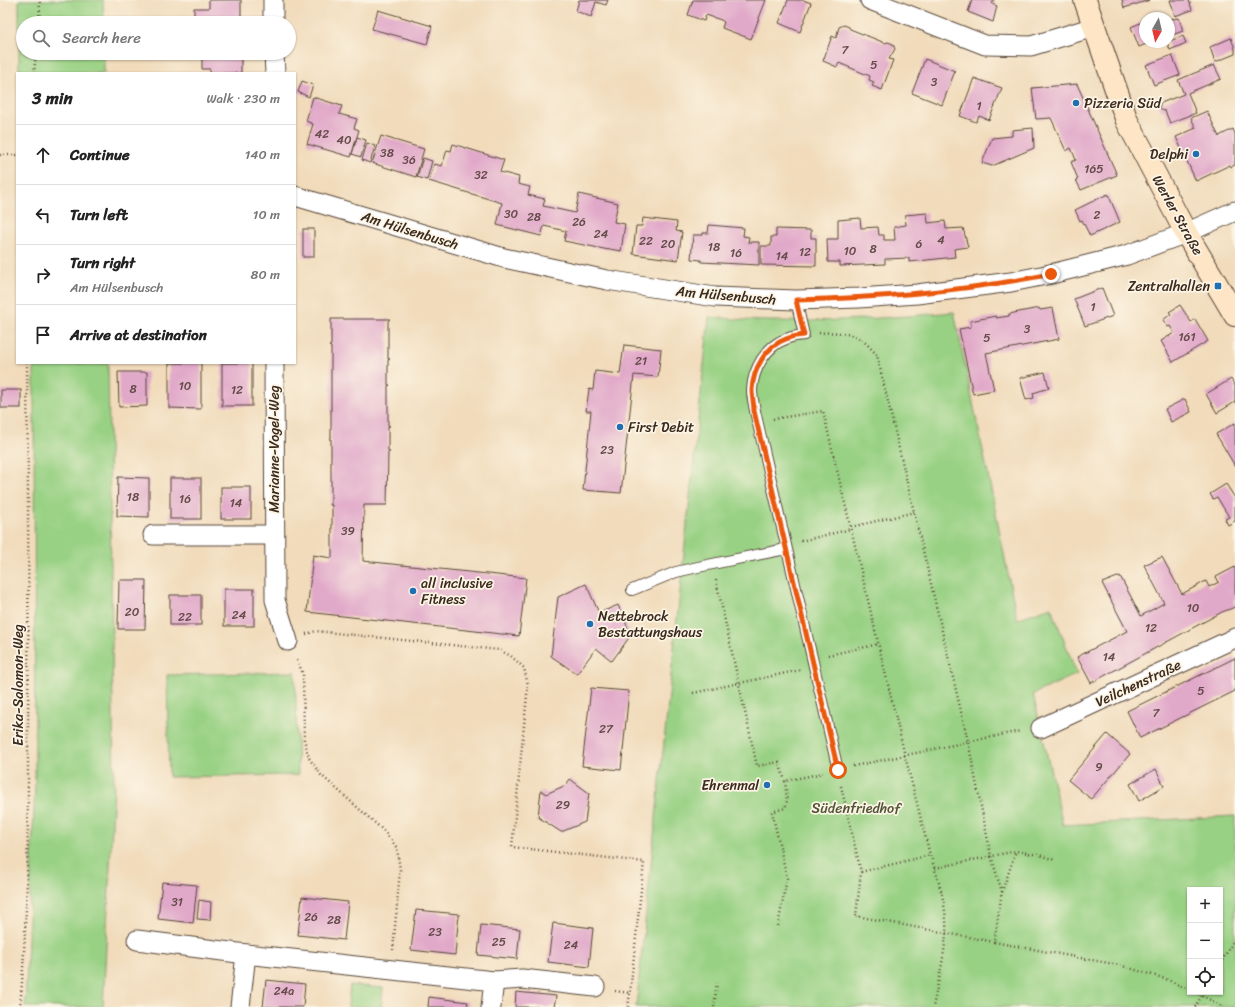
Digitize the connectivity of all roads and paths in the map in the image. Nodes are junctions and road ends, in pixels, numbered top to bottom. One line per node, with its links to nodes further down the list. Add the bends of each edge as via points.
1 (40, 0): 5 (path)
2 (273, 0): 6 (street)
3 (870, 0): 7 (street, via 985,45 1031,46)
4 (1085, 0): 7 (main road, Werler Straße)
5 (39, 16)
6 (274, 16)
7 (1094, 27): 16 (main road, Werler Straße, via 1126,121)
8 (35, 60): 10 (path)
9 (274, 60): 11 (street)
10 (34, 72)
11 (274, 72)
12 (0, 155): 13 (path)
13 (16, 155)
14 (296, 196): 17 (street, Am Hülsenbusch, via 504,258 607,280 715,297)
15 (1235, 211): 16 (street, Am Hülsenbusch)
16 (1186, 233): 17 (street, Am Hülsenbusch, via 1120,257 1011,282 917,294); 18 (main road, Werler Straße)
17 (796, 300): 19 (lane)
18 (1235, 315)
19 (804, 335): 22 (lane, via 786,339 770,349 761,360 753,377 752,391); 23 (path, via 849,335 860,339 877,355)
20 (27, 364): 62 (path, Erika-Salomon-Weg, via 28,845)
21 (274, 364): 26 (street, Marianne-Vogel-Weg)
22 (757, 422): 24 (path, via 823,411); 27 (lane)
23 (915, 512): 24 (path); 37 (path)
24 (851, 528): 27 (path); 32 (path)
25 (153, 535): 26 (street)
26 (274, 535): 31 (street, Marianne-Vogel-Weg, via 275,600)
27 (786, 547): 28 (lane); 33 (lane)
28 (713, 564): 29 (lane, via 676,572); 34 (path)
29 (632, 590)
30 (1235, 638): 36 (street, Veilchenstraße)
31 (288, 641): 55 (path, via 303,674 304,739 310,758 321,775 384,831 397,848 400,870); 60 (path, via 316,630 499,650 511,656 524,668 528,685 512,847 644,862)
32 (879, 644): 33 (path); 38 (path)
33 (813, 663): 34 (path); 39 (lane)
34 (739, 683): 35 (path); 40 (path, via 757,766 779,762)
35 (693, 693)
36 (1041, 728): 37 (path)
37 (968, 741): 38 (path); 43 (path)
38 (905, 756): 39 (path); 42 (path)
39 (838, 770): 40 (path); 46 (path)
40 (785, 781): 48 (path, via 785,808 772,812 787,878)
41 (1016, 851): 43 (path); 44 (path); 47 (path)
42 (930, 855): 45 (path); 46 (path)
43 (991, 856): 45 (path); 47 (path)
44 (1055, 860)
45 (935, 868): 49 (path, via 944,906)
46 (861, 872): 49 (path, via 856,916)
47 (1002, 892): 52 (path)
48 (778, 926)
49 (946, 932): 52 (path); 67 (path)
50 (1235, 938): 54 (path)
51 (137, 940): 53 (street)
52 (994, 942): 59 (path, via 1119,965 1166,979)
53 (246, 954): 55 (street); 63 (street)
54 (1223, 959)
55 (391, 970): 56 (street)
56 (494, 981): 58 (street, via 522,979); 64 (street)
57 (717, 983): 66 (path)
58 (595, 987): 60 (path)
59 (1187, 989)
60 (630, 993): 65 (path)
61 (1202, 995): 68 (path); 69 (path)
62 (20, 1007)
63 (240, 1007)
64 (491, 1007)
65 (628, 1007)
66 (714, 1007)
67 (933, 1007)
68 (1195, 1007)
69 (1224, 1007)

